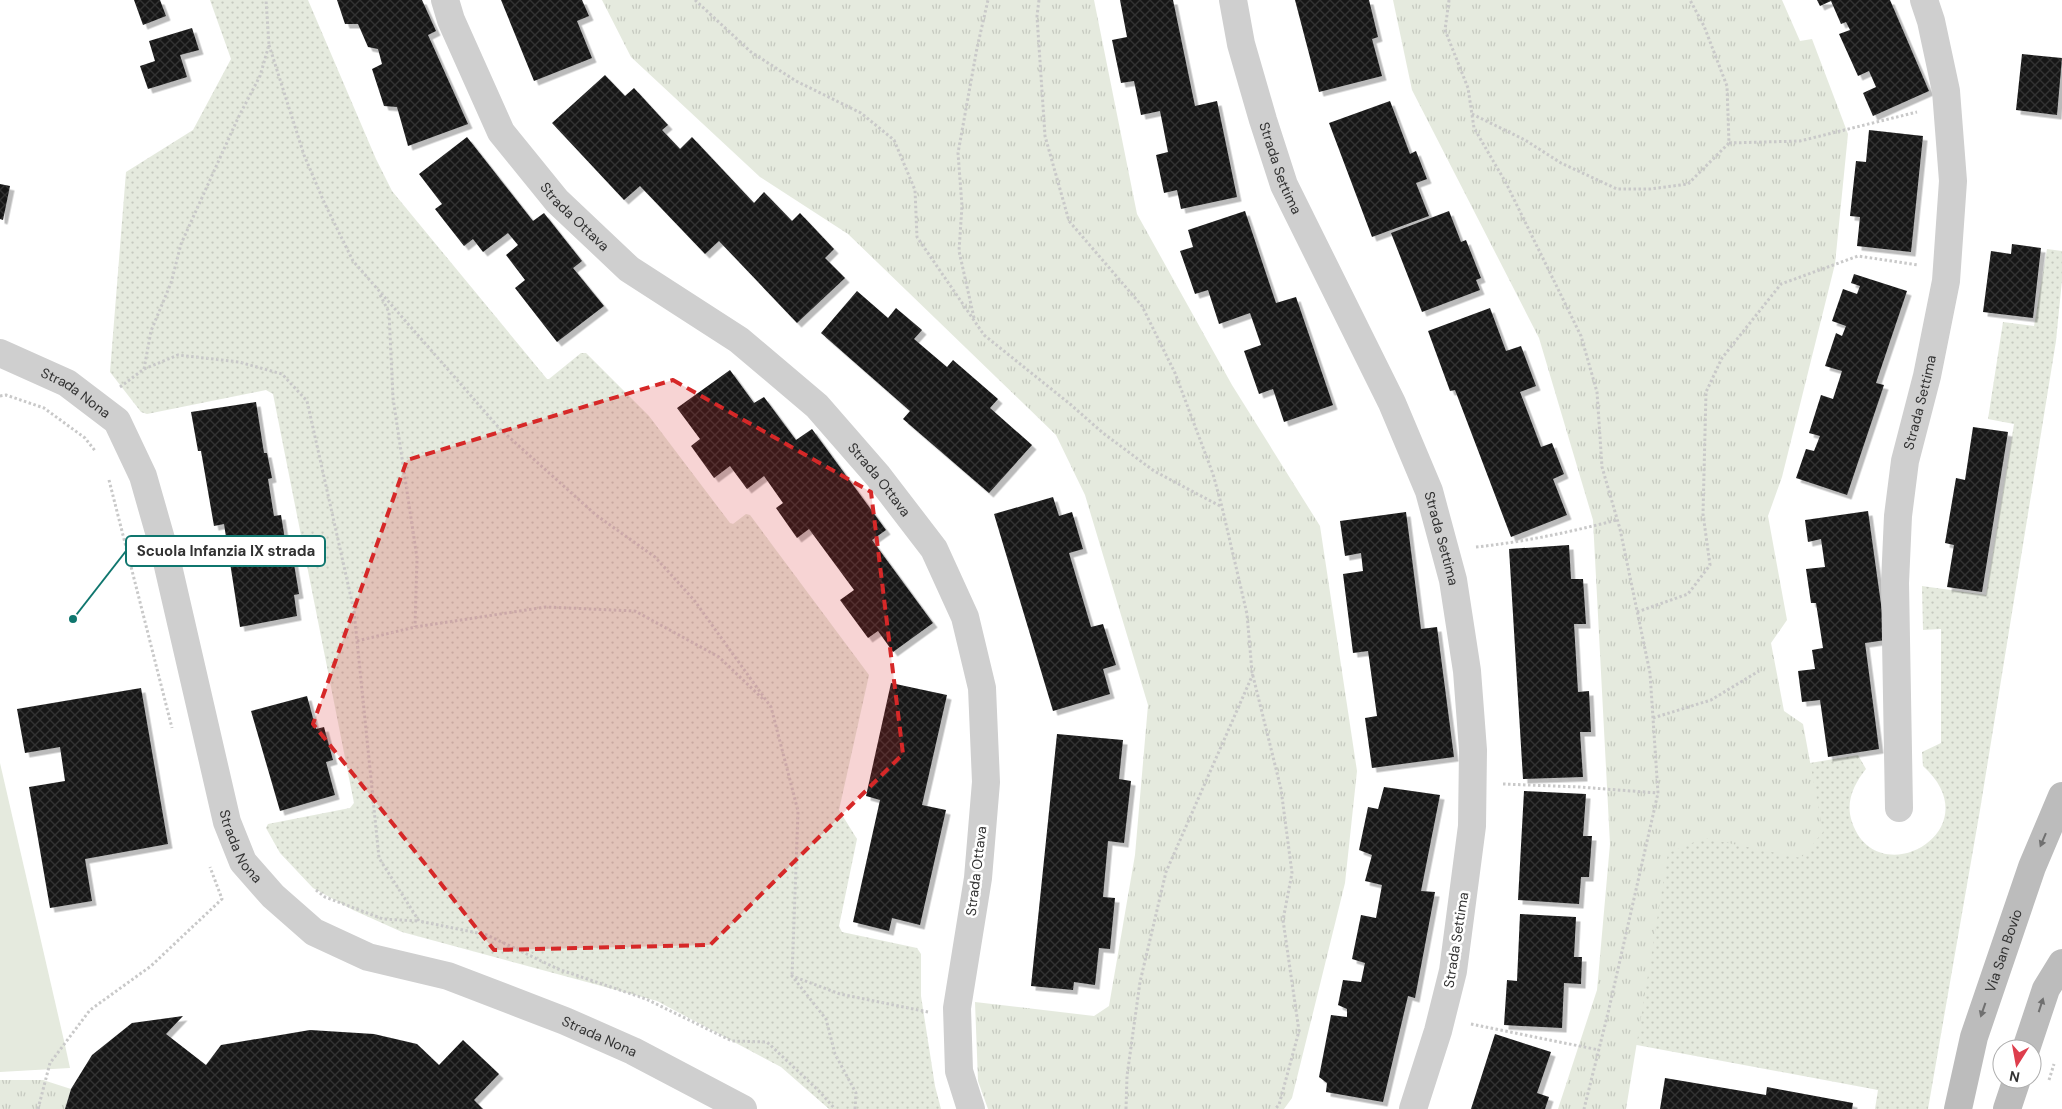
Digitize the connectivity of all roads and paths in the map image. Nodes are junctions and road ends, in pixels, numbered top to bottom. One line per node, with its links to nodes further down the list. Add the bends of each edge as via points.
1 (266, 0): 10 (path)
2 (445, 0): 45 (street, Strada Ottava, via 501,132 557,201 629,269 739,340 817,406 878,476 934,549 965,618 982,688 986,782 978,878 957,1008)
3 (695, 0): 16 (path, via 751,52 796,81 861,113 894,140 915,190 917,236)
4 (988, 0): 16 (path, via 958,153 962,206 959,251)
5 (1040, 0): 24 (path, via 1037,16 1045,136 1069,221 1142,306 1175,373)
6 (1233, 0): 26 (street, Strada Settima, via 1244,54 1284,184 1392,403 1429,491)
7 (1449, 0): 12 (path, via 1445,30 1468,88)
8 (1690, 0): 13 (path, via 1704,26 1727,86)
9 (1924, 0): 11 (street, Strada Settima)
10 (269, 45): 15 (path, via 304,155 324,202 352,261); 18 (path, via 260,76 229,136 181,244 171,284 151,331)
11 (1947, 106): 13 (path, via 1800,141); 14 (street, Strada Settima, via 1953,181)
12 (1472, 114): 13 (path, via 1617,189 1688,184); 25 (path, via 1474,128 1506,183 1581,336 1596,392 1602,466)
13 (1729, 143)
14 (1947, 269): 27 (path, via 1858,256 1781,284 1722,358 1706,392 1703,514 1710,565 1688,594); 38 (street, Strada Settima, via 1927,376 1905,461 1898,516 1895,583)
15 (378, 290): 28 (path, via 389,312 393,398 418,558); 32 (path, via 500,429 596,515 655,557 694,600)
16 (974, 321): 24 (path, via 984,335 1102,433 1154,471)
17 (0, 353): 20 (street, Strada Nona, via 67,383)
18 (144, 369): 20 (path); 29 (path, via 178,355 239,362 282,374 307,402 354,611)
19 (0, 396): 21 (path, via 6,395 44,408)
20 (96, 405): 21 (path); 52 (street, Strada Nona, via 117,421 142,476 165,553 227,822 243,862 273,896 314,932 368,958 448,976 565,1021 633,1051)
21 (75, 430): 22 (path)
22 (100, 458)
23 (108, 474): 34 (path)
24 (1222, 507): 31 (path, via 1246,614)
25 (1617, 520): 26 (path, via 1500,545); 27 (path)
26 (1445, 550): 35 (street, Strada Settima, via 1453,580 1466,671)
27 (1637, 612): 33 (path, via 1650,673)
28 (414, 627): 29 (path); 32 (path, via 546,607 635,611 719,657)
29 (357, 641): 41 (path, via 379,858)
30 (1759, 670): 33 (path, via 1711,700)
31 (1252, 672): 56 (path, via 1166,872 1140,982 1127,1076); 57 (path, via 1282,789 1292,873 1284,920 1299,1031 1279,1105)
32 (771, 708): 43 (path, via 798,811)
33 (1653, 718): 36 (path)
34 (172, 730)
35 (1473, 783): 36 (path); 44 (street, Strada Settima, via 1472,826 1462,910 1453,971)
36 (1658, 793): 47 (path)
37 (2062, 796): 60 (main road, Via San Bovio, one-way to 60, via 2032,867 1974,1037)
38 (1899, 808)
39 (209, 865): 51 (path, via 222,899 151,966 90,1010 50,1063)
40 (309, 885): 41 (path, via 325,897 383,919)
41 (419, 921): 53 (path, via 487,935 558,968 646,999 732,1041 767,1042)
42 (2062, 963): 46 (main road, one-way to 42, via 2046,989)
43 (792, 976): 45 (path, via 840,994); 54 (path, via 826,1019 835,1054 856,1094)
44 (1441, 1018): 47 (path); 58 (street, Strada Settima)
45 (958, 1019): 55 (street, Strada Ottava, via 960,1071)
46 (2029, 1039)
47 (1599, 1050): 59 (path)
48 (2056, 1057): 49 (path)
49 (2048, 1083)
50 (2014, 1089): 61 (main road)
51 (38, 1109)
52 (743, 1109)
53 (835, 1109)
54 (855, 1109)
55 (971, 1109)
56 (1126, 1109)
57 (1274, 1109)
58 (1413, 1109)
59 (1584, 1109)
60 (1958, 1109)
61 (2007, 1109)

